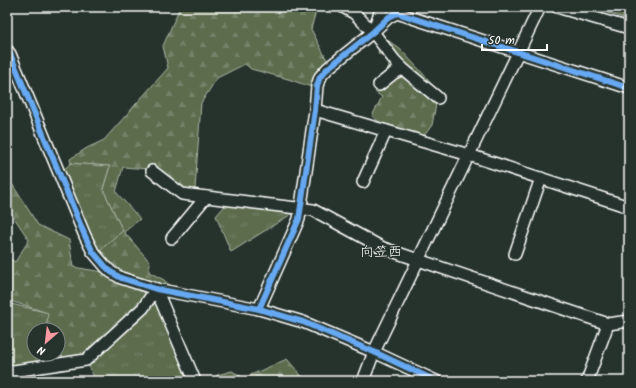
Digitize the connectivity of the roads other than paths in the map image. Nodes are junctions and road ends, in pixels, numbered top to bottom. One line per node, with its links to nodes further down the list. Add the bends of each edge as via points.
1 (344, 7): 6 (street)
2 (382, 7): 6 (street)
3 (540, 7): 8 (street)
4 (557, 7): 5 (street)
5 (629, 28)
6 (373, 32): 8 (street, via 397,13); 9 (street); 13 (street, via 320,77)
7 (7, 50): 25 (street, via 93,252 111,272 121,278)
8 (518, 52): 11 (street); 15 (street)
9 (403, 69): 10 (street); 12 (street)
10 (379, 85)
11 (629, 88)
12 (438, 98)
13 (315, 110): 14 (street); 21 (street)
14 (386, 130): 15 (street); 18 (street)
15 (469, 155): 17 (street); 24 (street)
16 (152, 171): 19 (street, via 182,194)
17 (541, 178): 20 (street); 23 (street)
18 (363, 182)
19 (206, 197): 21 (street); 22 (street)
20 (629, 207)
21 (301, 208): 24 (street, via 313,210 383,248); 26 (street, via 299,219)
22 (172, 238)
23 (515, 254)
24 (419, 259): 28 (street); 29 (street)
25 (156, 289): 26 (street); 30 (street, via 143,308 86,360); 31 (street)
26 (259, 309): 29 (street, via 303,322)
27 (629, 321): 28 (street)
28 (608, 324): 34 (street)
29 (374, 352): 32 (street); 33 (street)
30 (7, 372)
31 (195, 381)
32 (363, 381)
33 (436, 381)
34 (588, 381)

